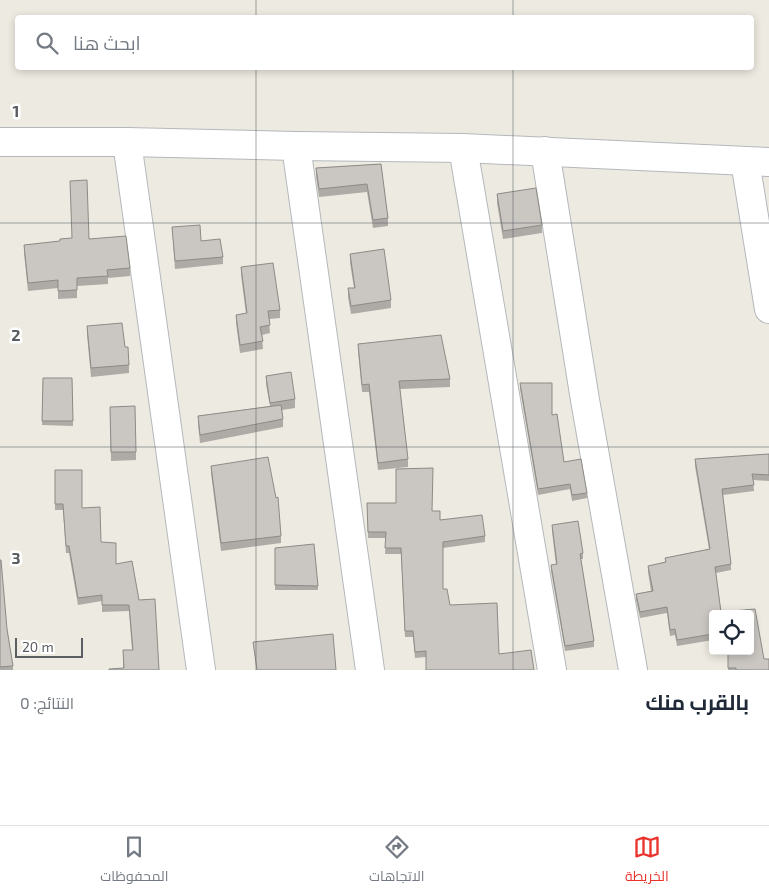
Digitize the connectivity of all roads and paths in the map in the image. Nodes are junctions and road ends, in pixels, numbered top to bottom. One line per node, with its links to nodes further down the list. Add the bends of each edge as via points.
1 (0, 142): 2 (street)
2 (127, 142): 3 (street); 8 (street)
3 (296, 146): 4 (street); 9 (street)
4 (463, 148): 5 (street); 10 (street)
5 (545, 151): 6 (street); 11 (street)
6 (757, 162): 7 (street)
7 (769, 309)
8 (201, 670)
9 (370, 670)
10 (552, 670)
11 (633, 670)

